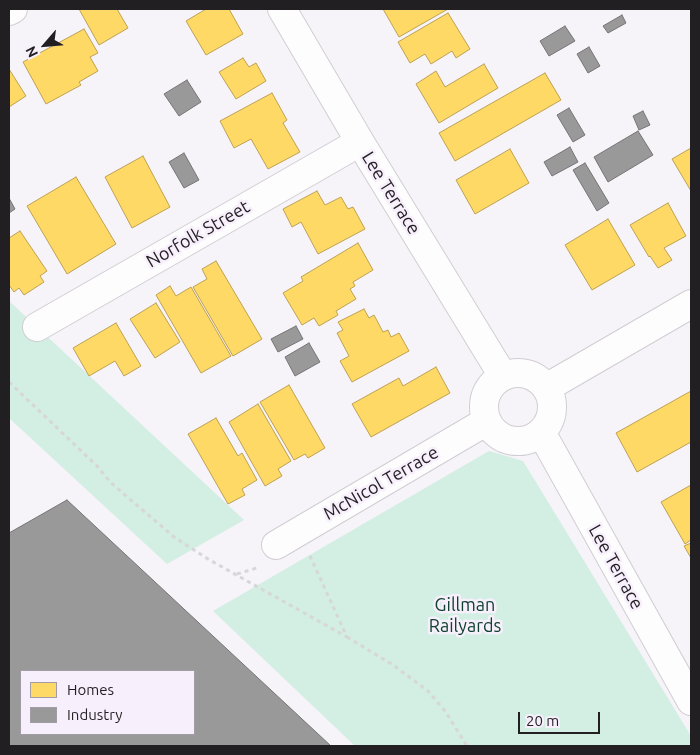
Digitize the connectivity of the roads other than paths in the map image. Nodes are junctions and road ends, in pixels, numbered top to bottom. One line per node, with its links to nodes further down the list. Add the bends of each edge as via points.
1 (13, 9): 3 (street)
2 (282, 9): 4 (street, Lee Terrace)
3 (9, 11)
4 (360, 142): 6 (street, Norfolk Street); 7 (street, Lee Terrace)
5 (691, 304): 8 (street)
6 (37, 327)
7 (503, 376): 8 (street, via 522,373 532,376); 9 (street, via 488,390 484,411)
8 (546, 388): 10 (street, via 552,406 547,425)
9 (487, 422): 10 (street, via 501,436 512,440 522,441); 11 (street, McNicol Terrace)
10 (541, 432): 12 (street, Lee Terrace)
11 (276, 545)
12 (691, 701)

